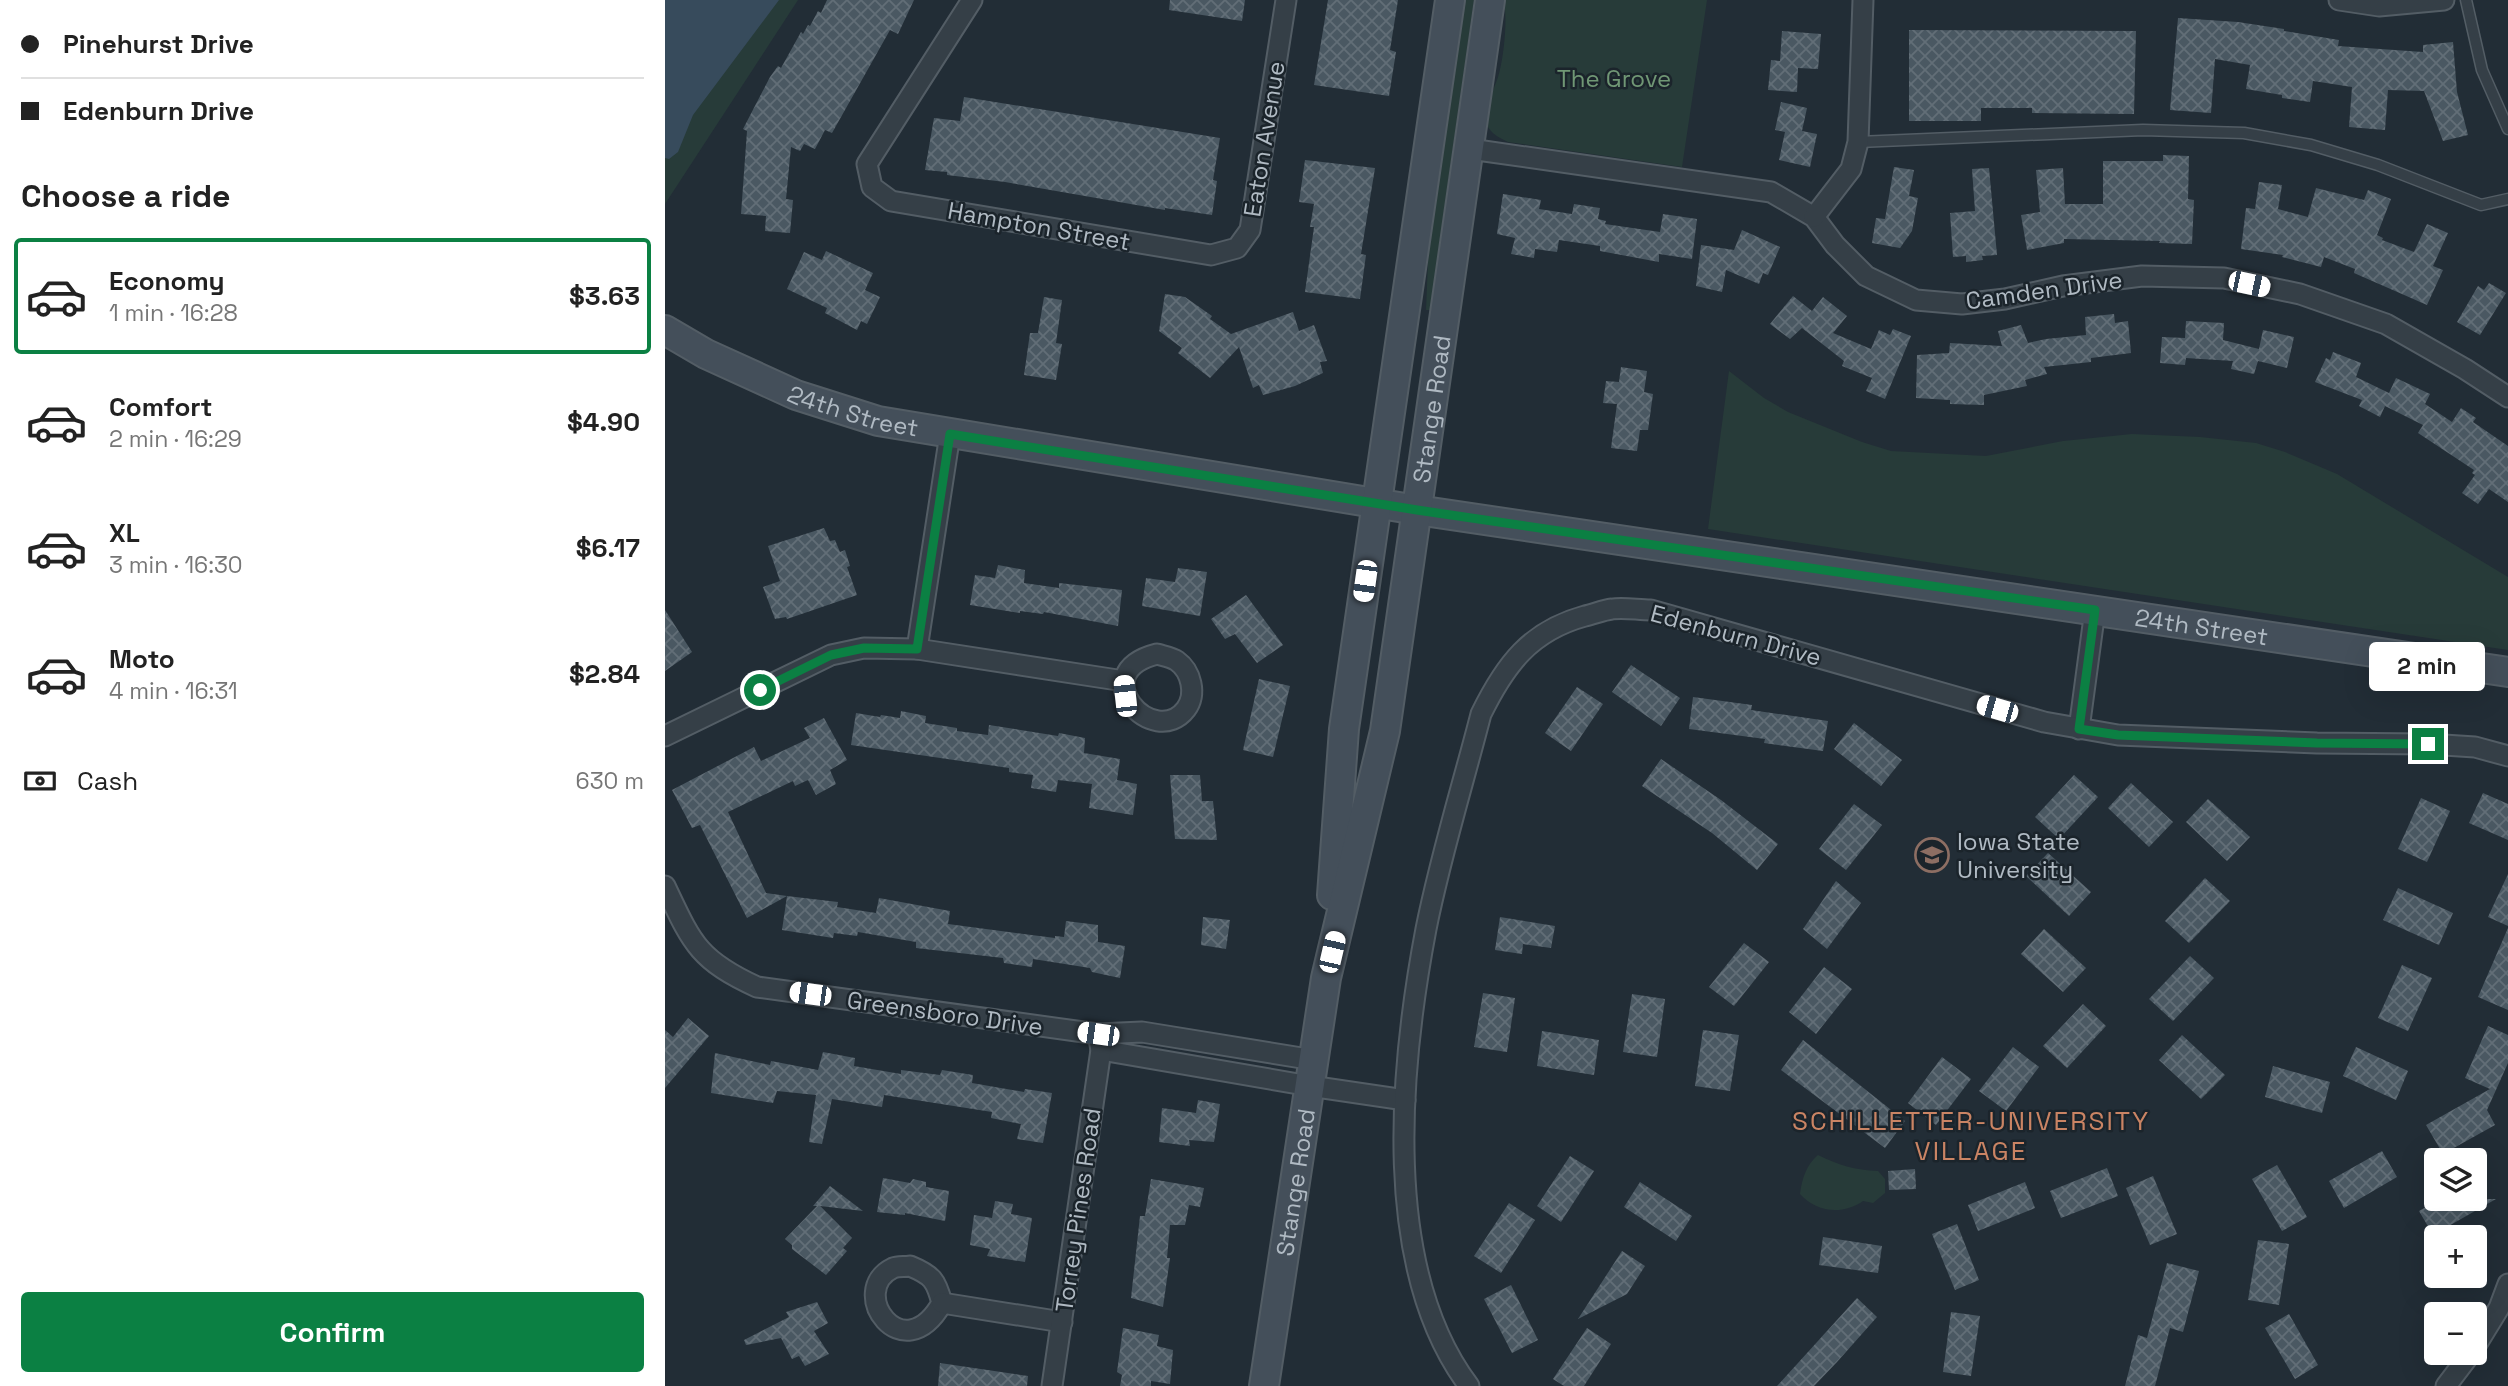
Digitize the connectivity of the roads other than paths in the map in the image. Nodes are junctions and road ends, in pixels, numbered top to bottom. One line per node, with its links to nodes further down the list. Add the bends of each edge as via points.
1 (972, 0): 14 (street, Hampton Street, via 867,164 872,187 891,201)
2 (1286, 0): 14 (street, Eaton Avenue, via 1249,230 1237,248)
3 (1450, 0): 18 (main road, Stange Road)
4 (1490, 0): 11 (main road, Stange Road)
5 (1863, 0): 10 (street)
6 (2339, 0): 7 (street, via 2379,6)
7 (2444, 0)
8 (2466, 0): 9 (lane, via 2482,70)
9 (2508, 129)
10 (1858, 142): 12 (lane, via 2143,130 2244,133 2311,145 2378,165 2481,205); 13 (street, via 1851,169)
11 (1470, 149): 13 (street, Camden Drive, via 1772,192); 19 (main road, Stange Road)
12 (2508, 199)
13 (1814, 217): 16 (street, Camden Drive, via 1866,276 1916,300 1962,304 2142,276 2224,278 2300,294 2386,324)
14 (1210, 255)
15 (665, 330): 17 (main road, 24th Street, via 796,395 878,421)
16 (2508, 397)
17 (950, 434): 18 (main road, 24th Street); 21 (street)
18 (1377, 503): 19 (main road, 24th Street); 28 (main road, Stange Road, via 1344,729)
19 (1417, 510): 20 (main road, 24th Street); 28 (main road, Stange Road, via 1385,731)
20 (2095, 610): 22 (main road, 24th Street); 24 (street)
21 (917, 649): 23 (street); 25 (street, via 864,648 831,655)
22 (2508, 672)
23 (1123, 681)
24 (2079, 729): 26 (street, Edenburn Drive, via 2118,735 2428,744 2475,747); 31 (street, Edenburn Drive, via 1651,610 1612,609 1543,633 1518,653 1481,714 1427,927)
25 (665, 736)
26 (2508, 756)
27 (665, 886): 29 (street, Greensboro Drive, via 702,953 726,973 757,987)
28 (1326, 978): 30 (main road, Stange Road)
29 (1100, 1042): 30 (street, Greensboro Drive); 30 (street, Greensboro Drive, via 1142,1032); 34 (street, Torrey Pines Road)
30 (1312, 1073): 31 (street); 38 (main road, Stange Road)
31 (1405, 1100): 39 (street, Edenburn Drive, via 1409,1228 1419,1275 1440,1338)
32 (2508, 1284): 35 (street)
33 (942, 1303): 34 (street)
34 (1062, 1322): 37 (street, Torrey Pines Road)
35 (2487, 1328)
36 (2462, 1365): 40 (street)
37 (1052, 1386)
38 (1263, 1386)
39 (1469, 1386)
40 (2446, 1386)

